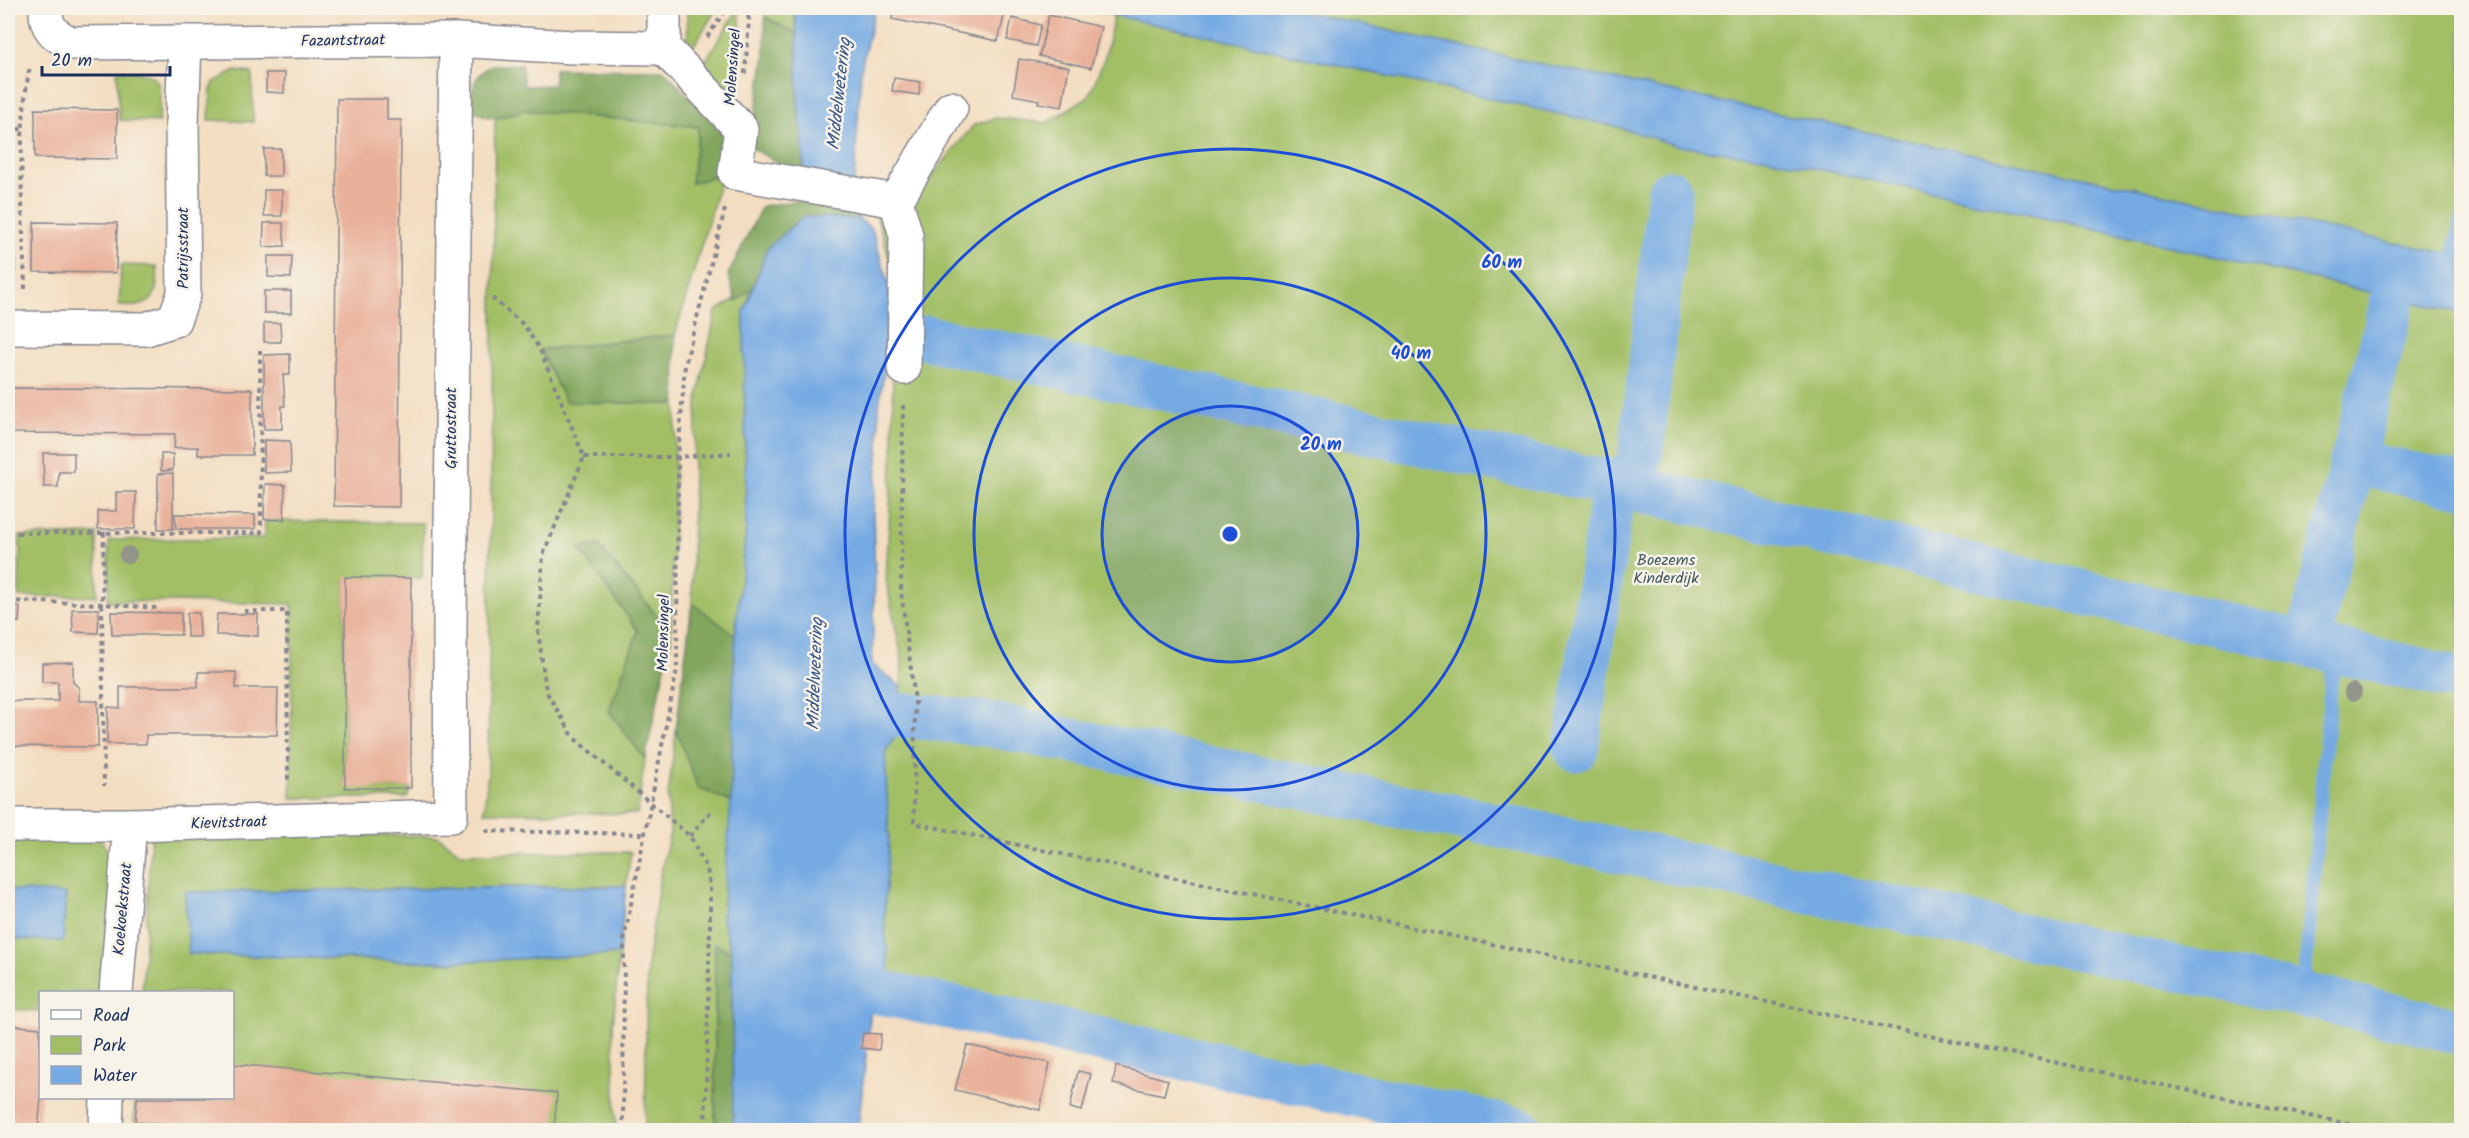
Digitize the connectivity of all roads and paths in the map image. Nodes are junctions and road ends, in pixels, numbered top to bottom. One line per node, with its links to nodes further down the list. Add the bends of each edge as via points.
1 (46, 8): 5 (street, Fazantstraat, via 45,17 53,34 70,43)
2 (664, 8): 6 (street)
3 (746, 8): 11 (path, Molensingel)
4 (456, 40): 5 (street, Fazantstraat); 6 (street, Fazantstraat); 14 (street, Gruttostraat)
5 (185, 42): 16 (street, Patrijsstraat, via 184,294 174,320 146,329)
6 (664, 48): 11 (street)
7 (30, 66): 10 (path)
8 (951, 108): 13 (street)
9 (8, 129): 10 (path)
10 (22, 129): 15 (path)
11 (741, 129): 12 (street)
12 (735, 173): 13 (street); 21 (path, Molensingel, via 685,365)
13 (896, 201): 18 (street, via 906,235)
14 (452, 281): 20 (path, via 492,298 524,325 540,350); 32 (street, Gruttostraat)
15 (25, 291)
16 (8, 328)
17 (260, 350): 23 (path, via 261,533)
18 (904, 368): 42 (path, via 901,591 915,701 914,823)
19 (731, 453): 21 (path)
20 (584, 457): 21 (path); 30 (path, via 543,555 537,630 546,690 574,738)
21 (678, 457): 30 (path, Molensingel, via 677,669)
22 (8, 532): 23 (path)
23 (104, 532): 25 (path)
24 (8, 601): 25 (path)
25 (102, 603): 26 (path); 28 (path)
26 (157, 608)
27 (244, 611): 29 (path, via 287,611)
28 (105, 792)
29 (288, 794)
30 (651, 805): 35 (path, Molensingel); 36 (path)
31 (712, 810): 36 (path)
32 (451, 816): 34 (street, Kievitstraat); 35 (path, via 488,833)
33 (8, 825): 34 (street, Kievitstraat)
34 (130, 825): 37 (street, Koekoekstraat)
35 (644, 834): 40 (path, Molensingel, via 624,940)
36 (690, 836): 41 (path, via 707,869 710,885)
37 (116, 991)
38 (107, 1099): 39 (street)
39 (106, 1131)
40 (623, 1131)
41 (705, 1131)
42 (2377, 1131)

